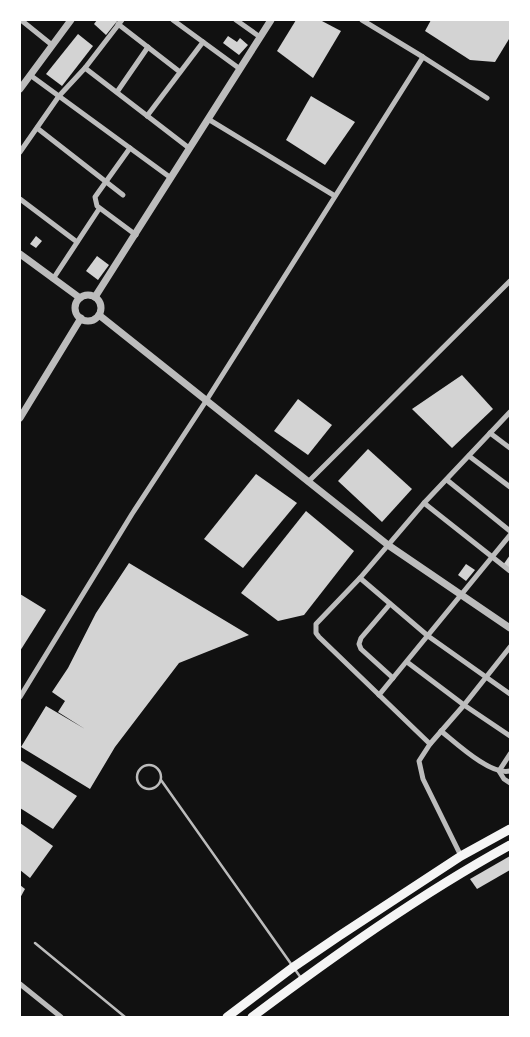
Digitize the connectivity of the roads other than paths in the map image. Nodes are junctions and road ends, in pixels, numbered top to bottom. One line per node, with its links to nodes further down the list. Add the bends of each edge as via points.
1 (21, 20): 10 (street)
2 (72, 20): 10 (street)
3 (173, 20): 9 (street)
4 (236, 20): 8 (street)
5 (270, 20): 8 (street)
6 (362, 20): 12 (street)
7 (120, 22): 11 (street); 13 (street)
8 (260, 37): 14 (street)
9 (203, 42): 14 (street); 15 (street)
10 (52, 46): 16 (street)
11 (148, 48): 15 (street); 18 (street)
12 (423, 57): 20 (street); 30 (street)
13 (85, 68): 18 (street); 19 (street)
14 (240, 68): 22 (street)
15 (180, 72): 21 (street)
16 (30, 75): 17 (street); 19 (street)
17 (20, 89)
18 (117, 92): 21 (street)
19 (59, 96): 23 (street); 24 (street)
20 (487, 98)
21 (147, 116): 25 (street)
22 (208, 119): 25 (street); 30 (street)
23 (38, 128): 26 (street); 28 (street)
24 (130, 148): 27 (street); 28 (street)
25 (189, 148): 27 (street)
26 (20, 152)
27 (171, 178): 33 (street)
28 (105, 181): 29 (street); 32 (street, via 95,197)
29 (123, 196)
30 (335, 196): 42 (street)
31 (20, 200): 34 (street)
32 (99, 209): 33 (street); 34 (street)
33 (136, 236): 38 (street)
34 (78, 242): 36 (street)
35 (20, 254): 36 (street)
36 (53, 279): 39 (street)
37 (510, 280): 49 (street)
38 (95, 297): 39 (street, via 87,295); 40 (street, via 100,303)
39 (80, 298): 41 (street, via 75,309)
40 (98, 315): 41 (street, via 89,320); 42 (street)
41 (81, 318): 44 (street)
42 (206, 401): 49 (street); 68 (street)
43 (510, 412): 45 (street)
44 (20, 418)
45 (490, 433): 46 (street); 47 (street)
46 (510, 448)
47 (469, 456): 48 (street); 50 (street)
48 (447, 480): 51 (street); 52 (street)
49 (308, 482): 54 (street)
50 (510, 487)
51 (424, 503): 54 (street); 55 (street)
52 (510, 531)
53 (510, 535): 55 (street)
54 (388, 545): 57 (street); 58 (street)
55 (492, 557): 56 (street); 58 (street)
56 (510, 571)
57 (360, 578): 59 (street); 67 (street, via 318,621 315,629)
58 (462, 594): 60 (street); 61 (street)
59 (390, 604): 61 (street); 65 (street, via 359,644)
60 (510, 628)
61 (428, 636): 63 (street); 64 (street)
62 (510, 647): 64 (street)
63 (407, 662): 65 (street); 69 (street)
64 (485, 676): 66 (street); 69 (street)
65 (393, 678): 67 (street)
66 (510, 694)
67 (379, 695): 72 (street)
68 (20, 696)
69 (464, 705): 70 (street); 71 (street)
70 (441, 731): 72 (street); 74 (street, via 474,757)
71 (510, 736)
72 (430, 744): 80 (street, via 419,761 423,780)
73 (510, 754): 74 (street)
74 (499, 771): 75 (street); 77 (street)
75 (510, 771)
76 (161, 780): 76 (lane, via 157,768 151,765 145,765 136,774 140,786 146,789 152,789); 82 (lane)
77 (510, 783)
78 (510, 829): 80 (main road)
79 (510, 845): 83 (main road, via 382,924)
80 (461, 856): 82 (main road)
81 (35, 943): 87 (lane)
82 (292, 968): 83 (lane); 88 (main road)
83 (302, 979): 89 (main road)
84 (22, 985): 85 (street); 86 (street)
85 (20, 993)
86 (61, 1017)
87 (125, 1017)
88 (227, 1017)
89 (252, 1017)

